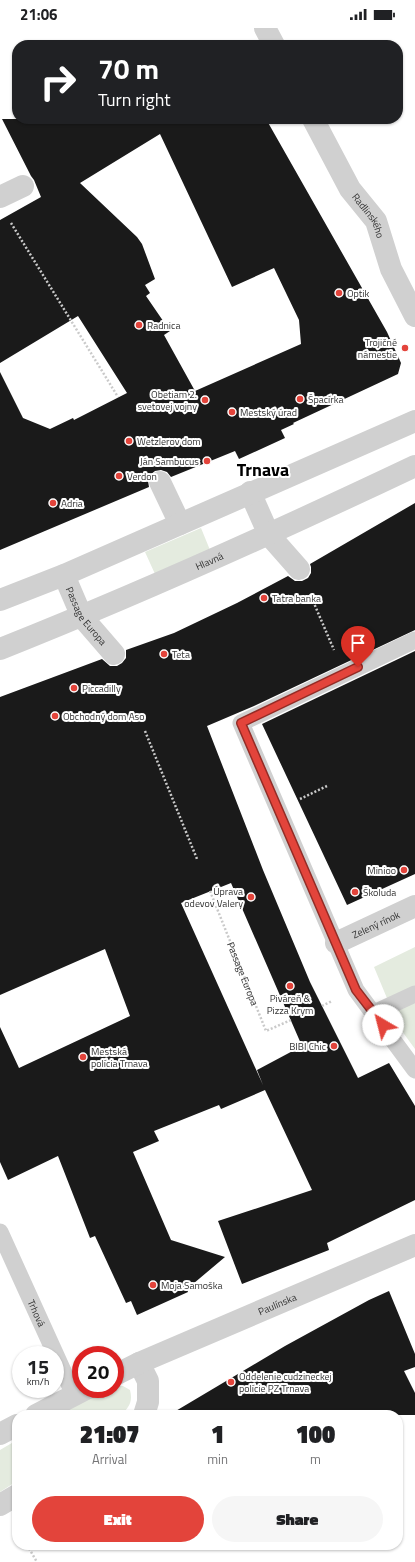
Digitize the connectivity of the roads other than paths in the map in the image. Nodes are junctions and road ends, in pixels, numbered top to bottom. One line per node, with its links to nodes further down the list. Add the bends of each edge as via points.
1 (265, 28): 2 (street)
2 (271, 40)
3 (316, 124): 6 (street, Radlinského, via 350,189 376,221 391,269)
4 (23, 186): 5 (street)
5 (0, 197)
6 (415, 316)
7 (415, 421): 10 (street)
8 (415, 466): 12 (street, Hlavná)
9 (160, 482): 11 (street)
10 (250, 492): 11 (street); 12 (street)
11 (180, 524): 14 (street)
12 (269, 535): 13 (street); 16 (street, Hlavná)
13 (299, 570)
14 (64, 575): 15 (street); 16 (street, Passage Europa)
15 (0, 600)
16 (82, 617): 18 (street, Hlavná); 19 (street, Passage Europa)
17 (415, 640): 21 (lane, via 241,723)
18 (0, 649)
19 (114, 654)
20 (415, 906): 21 (street, Zelený rínok)
21 (336, 943): 23 (lane, via 356,990)
22 (415, 994): 23 (lane)
23 (374, 1013): 24 (lane)
24 (415, 1070)
25 (0, 1232): 29 (lane, Trhová)
26 (415, 1245): 27 (street, Paulínska)
27 (139, 1363): 28 (street, Paulínska); 32 (street, via 148,1381)
28 (124, 1370)
29 (72, 1376)
30 (72, 1396): 31 (street)
31 (46, 1410)
32 (146, 1410)
33 (12, 1428): 34 (street)
34 (0, 1434)
35 (12, 1498): 36 (street)
36 (0, 1505)

